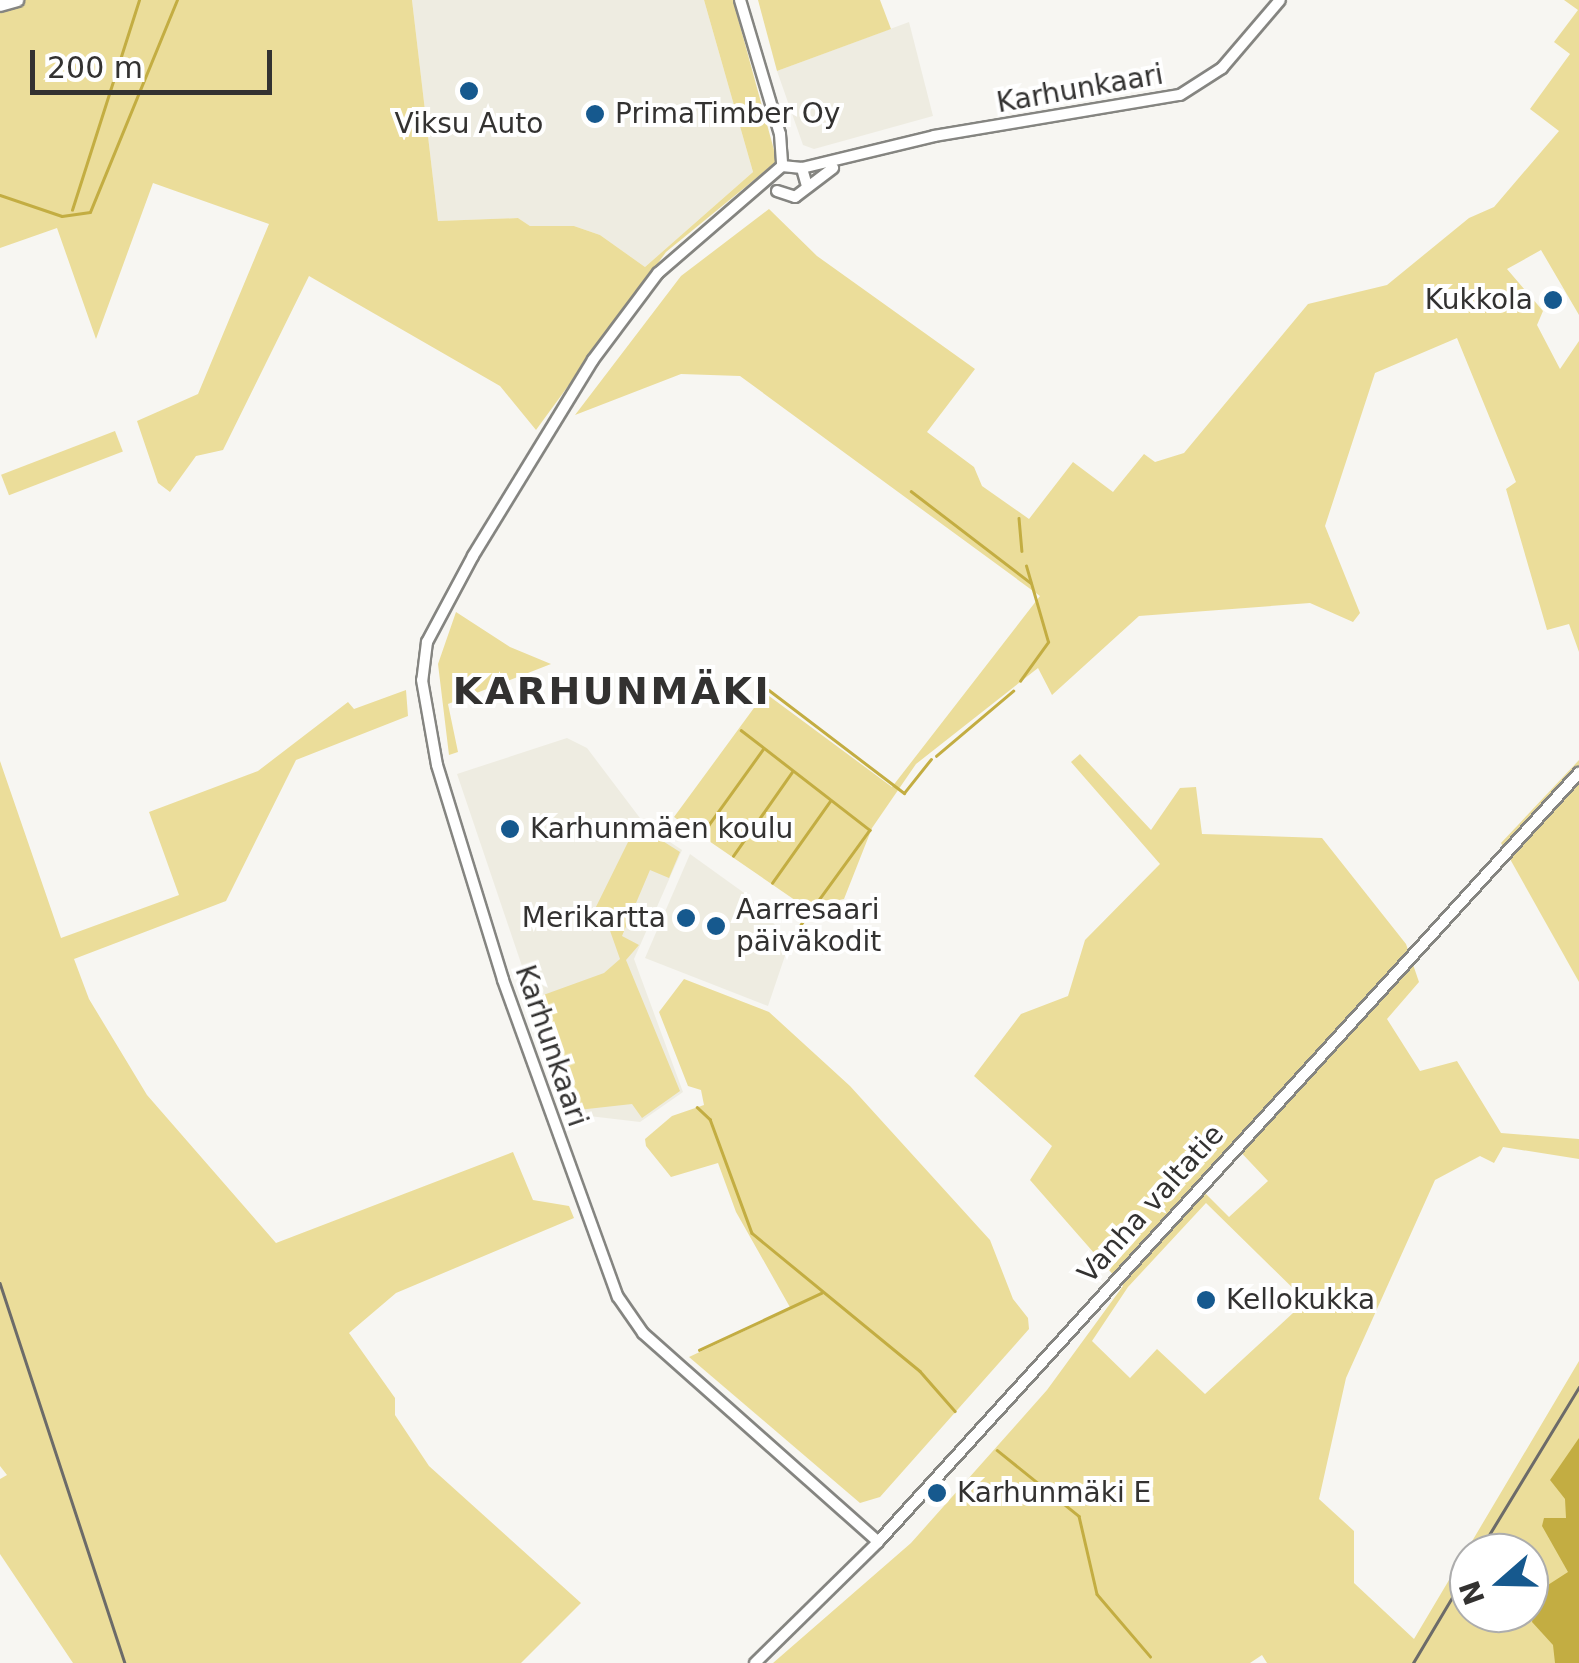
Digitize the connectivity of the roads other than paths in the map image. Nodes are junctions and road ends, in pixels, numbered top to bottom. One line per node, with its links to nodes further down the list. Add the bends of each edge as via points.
1 (18, 0): 4 (highway)
2 (740, 0): 5 (street)
3 (1280, 0): 6 (street, Karhunkaari, via 1222,68 1180,95 934,136)
4 (0, 5)
5 (780, 134): 7 (street); 8 (street)
6 (851, 158): 7 (street, Karhunkaari); 9 (street, Karhunkaari)
7 (799, 166): 8 (street, Karhunkaari); 9 (street)
8 (779, 169): 10 (street); 11 (street, Karhunkaari)
9 (807, 186): 10 (street, Karhunkaari, via 795,197)
10 (777, 191): 11 (street, Karhunkaari)
11 (742, 199): 13 (street, Karhunkaari, via 658,274 593,360 450,594 424,653 426,718 618,1297 642,1333)
12 (1579, 773): 13 (street, Vanha valtatie)
13 (878, 1542): 14 (street, Vanha valtatie)
14 (755, 1663)

